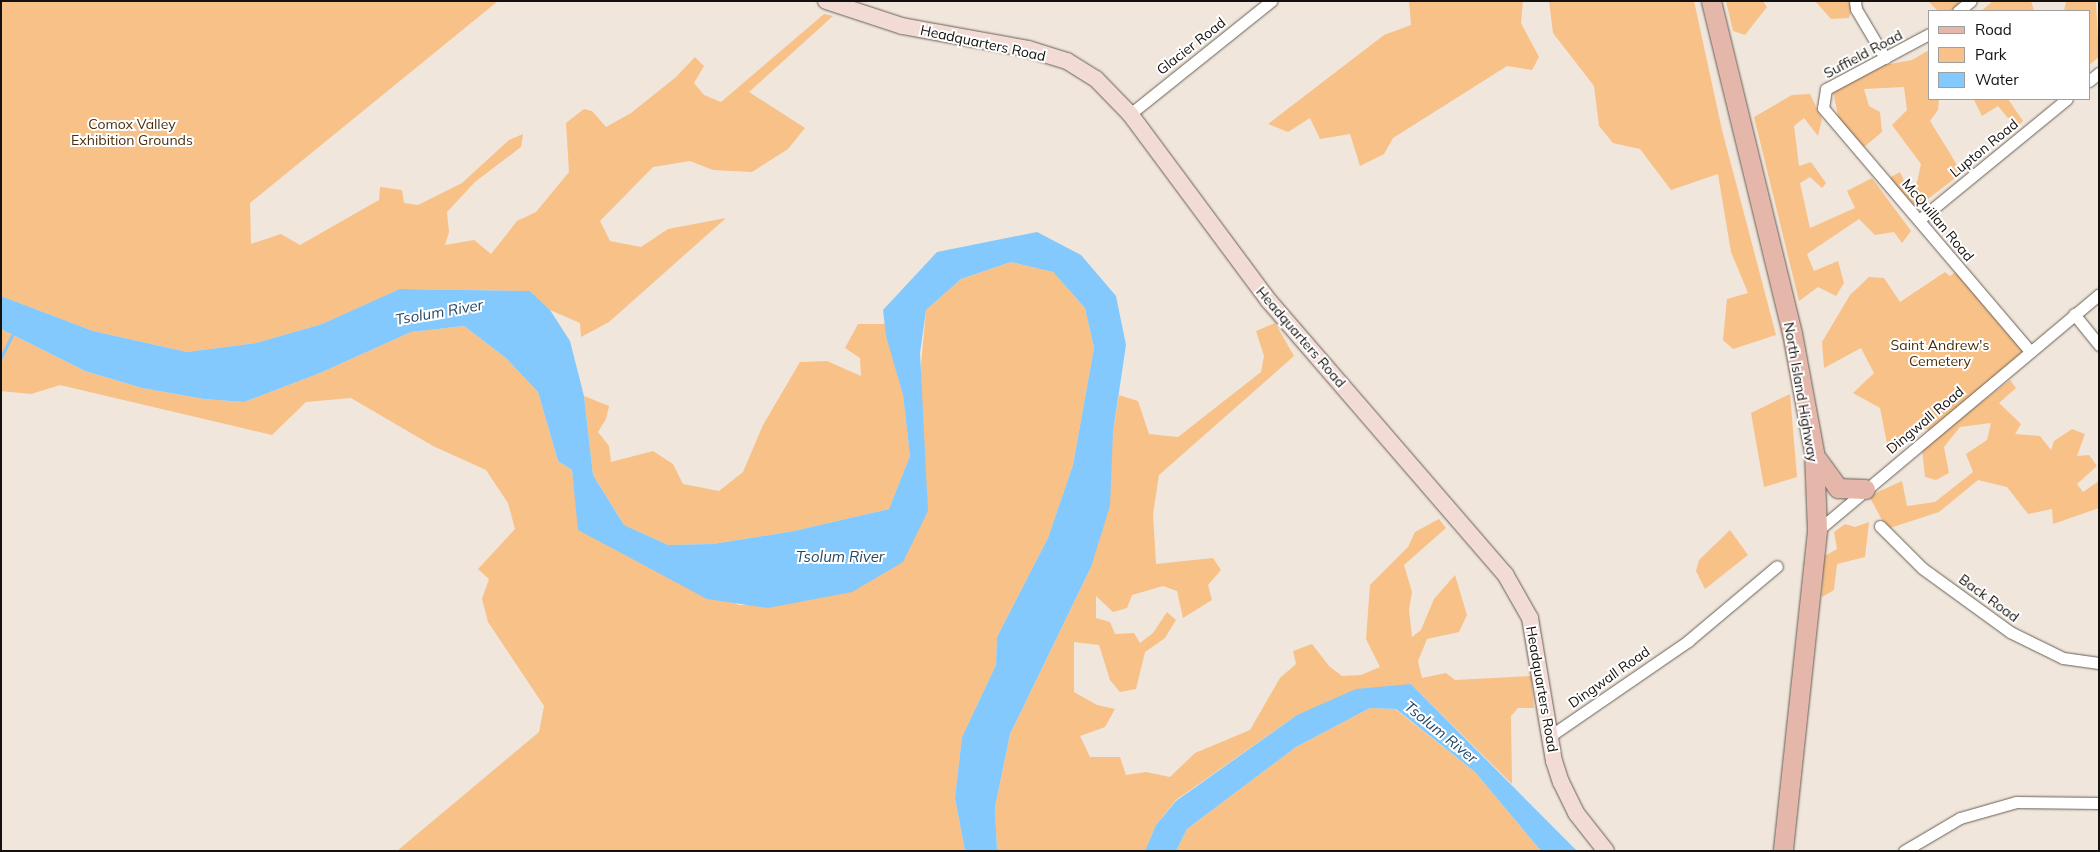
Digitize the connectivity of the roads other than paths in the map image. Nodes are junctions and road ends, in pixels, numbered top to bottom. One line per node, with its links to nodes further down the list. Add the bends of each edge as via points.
1 (826, 1): 11 (main road, Headquarters Road, via 902,26 1028,49 1067,61 1096,79)
2 (1271, 1): 11 (street, Glacier Road)
3 (1711, 1): 17 (main road, North Island Highway, via 1792,333)
4 (1855, 1): 8 (street, via 1856,9)
5 (1971, 1): 6 (street)
6 (1959, 10)
7 (1928, 35): 8 (street, Suffield Road)
8 (1885, 58): 10 (street, Suffield Road, via 1826,89)
9 (2066, 100): 12 (street, Lupton Road)
10 (1823, 108): 12 (street, McQuillan Road)
11 (1130, 114): 23 (main road, Headquarters Road, via 1270,301 1505,574 1530,618)
12 (1919, 220): 16 (street, McQuillan Road)
13 (2099, 294): 14 (street, Dingwall Road)
14 (2074, 314): 15 (street); 16 (street, Dingwall Road)
15 (2099, 345)
16 (2030, 351): 18 (street, Dingwall Road)
17 (1814, 452): 18 (main road, via 1838,488); 20 (main road, North Island Highway)
18 (1865, 489): 20 (street, Dingwall Road)
19 (1880, 526): 22 (street, Back Road, via 1922,568 2010,632 2063,658)
20 (1817, 531): 26 (main road, North Island Highway)
21 (1777, 566): 23 (street, Dingwall Road, via 1688,641)
22 (2099, 663)
23 (1550, 736): 25 (main road, Headquarters Road, via 1554,761 1572,805)
24 (2099, 803): 27 (street, via 2016,802 1960,818)
25 (1606, 851)
26 (1784, 851)
27 (1904, 851)

